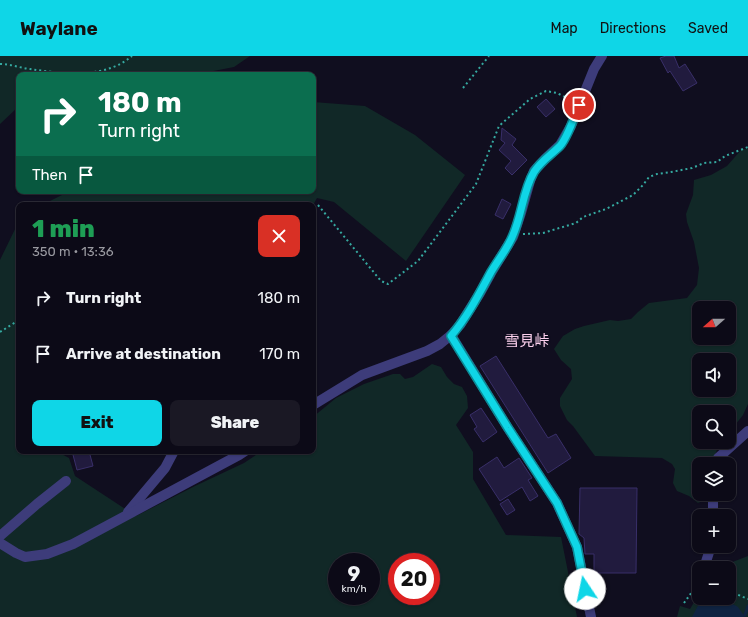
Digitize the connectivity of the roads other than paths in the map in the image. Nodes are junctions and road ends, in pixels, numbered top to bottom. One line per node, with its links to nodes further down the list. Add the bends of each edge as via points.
1 (602, 56): 2 (street, via 560,145 534,171 514,233 476,299)
2 (451, 336): 3 (street, via 427,350 362,375); 12 (street, via 557,503 577,547)
3 (316, 404)
4 (748, 431): 7 (street)
5 (172, 454): 9 (street, via 165,468)
6 (240, 454): 9 (street)
7 (719, 457)
8 (66, 481): 10 (street)
9 (122, 518): 11 (street, via 73,544 47,554 25,557)
10 (0, 536)
11 (0, 543)
12 (591, 617)

